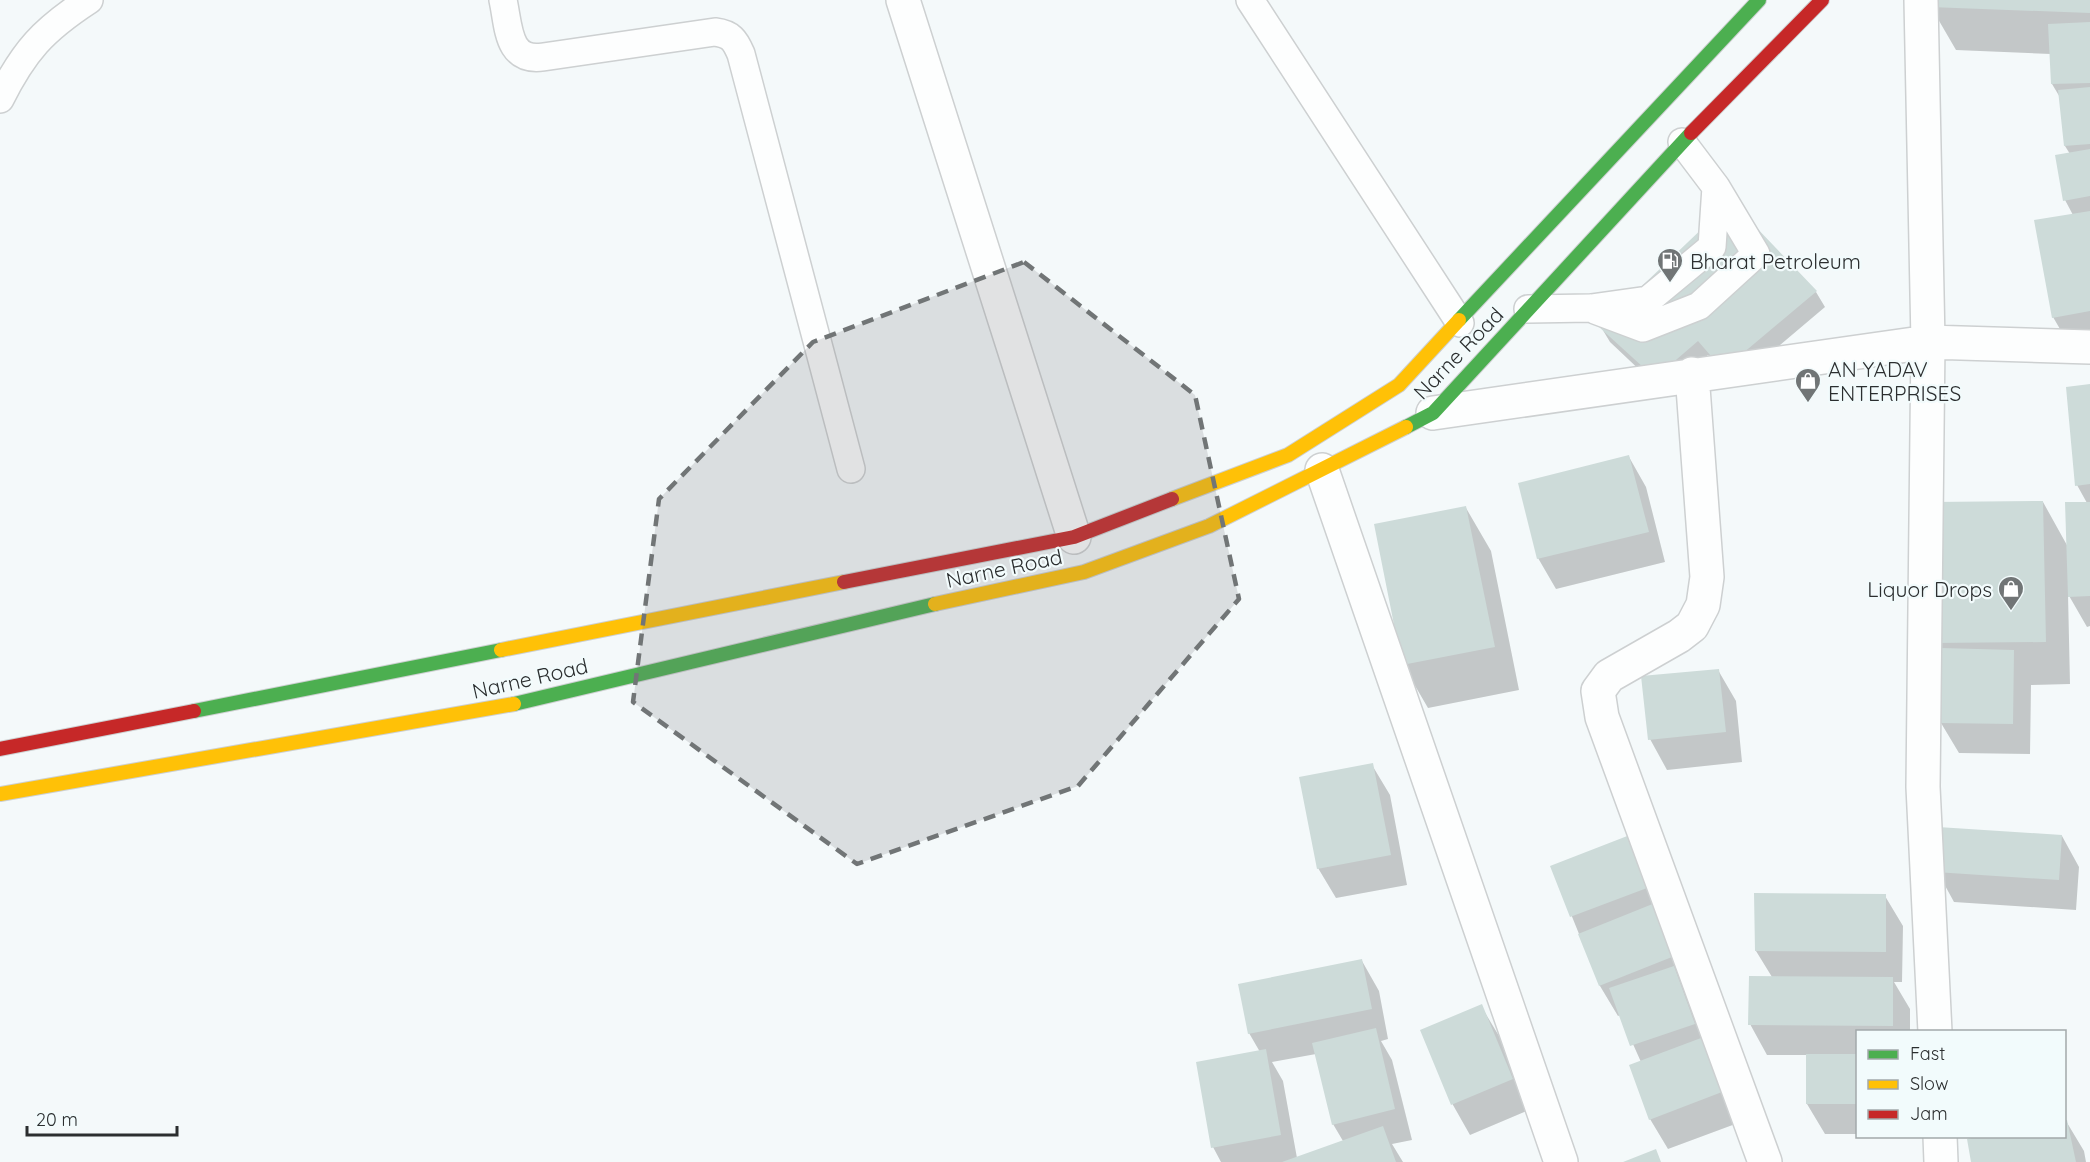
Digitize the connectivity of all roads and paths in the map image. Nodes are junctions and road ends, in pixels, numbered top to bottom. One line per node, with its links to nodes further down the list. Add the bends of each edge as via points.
1 (89, 0): 8 (lane, via 44,33 24,55)
2 (503, 0): 18 (lane, via 513,43 519,54 533,59 715,32 734,39)
3 (903, 0): 20 (street)
4 (1250, 0): 13 (lane)
5 (1759, 0): 13 (main road, Narne Road)
6 (1822, 0): 9 (main road, Narne Road)
7 (1921, 0): 14 (street)
8 (0, 99)
9 (1683, 142): 10 (lane); 12 (main road, Narne Road)
10 (1716, 187): 11 (lane, via 1712,247 1648,300); 11 (lane, via 1756,254 1699,306 1643,328)
11 (1591, 308): 12 (lane)
12 (1528, 309): 17 (main road, Narne Road)
13 (1460, 323): 20 (main road, Narne Road, via 1399,385 1288,455)
14 (1928, 342): 15 (street); 16 (street); 23 (street, via 1923,787)
15 (2090, 347)
16 (1692, 374): 17 (street); 26 (street, via 1707,577 1703,605 1692,626 1609,676 1598,691 1602,717)
17 (1433, 413): 19 (main road, Narne Road)
18 (851, 469)
19 (1322, 470): 22 (main road, Narne Road, via 1209,526 1084,572 882,615 499,708); 25 (street)
20 (1074, 537): 21 (main road, Narne Road)
21 (0, 749)
22 (0, 794)
23 (1935, 1030)
24 (1940, 1138): 27 (street)
25 (1561, 1162)
26 (1765, 1162)
27 (1941, 1162)

